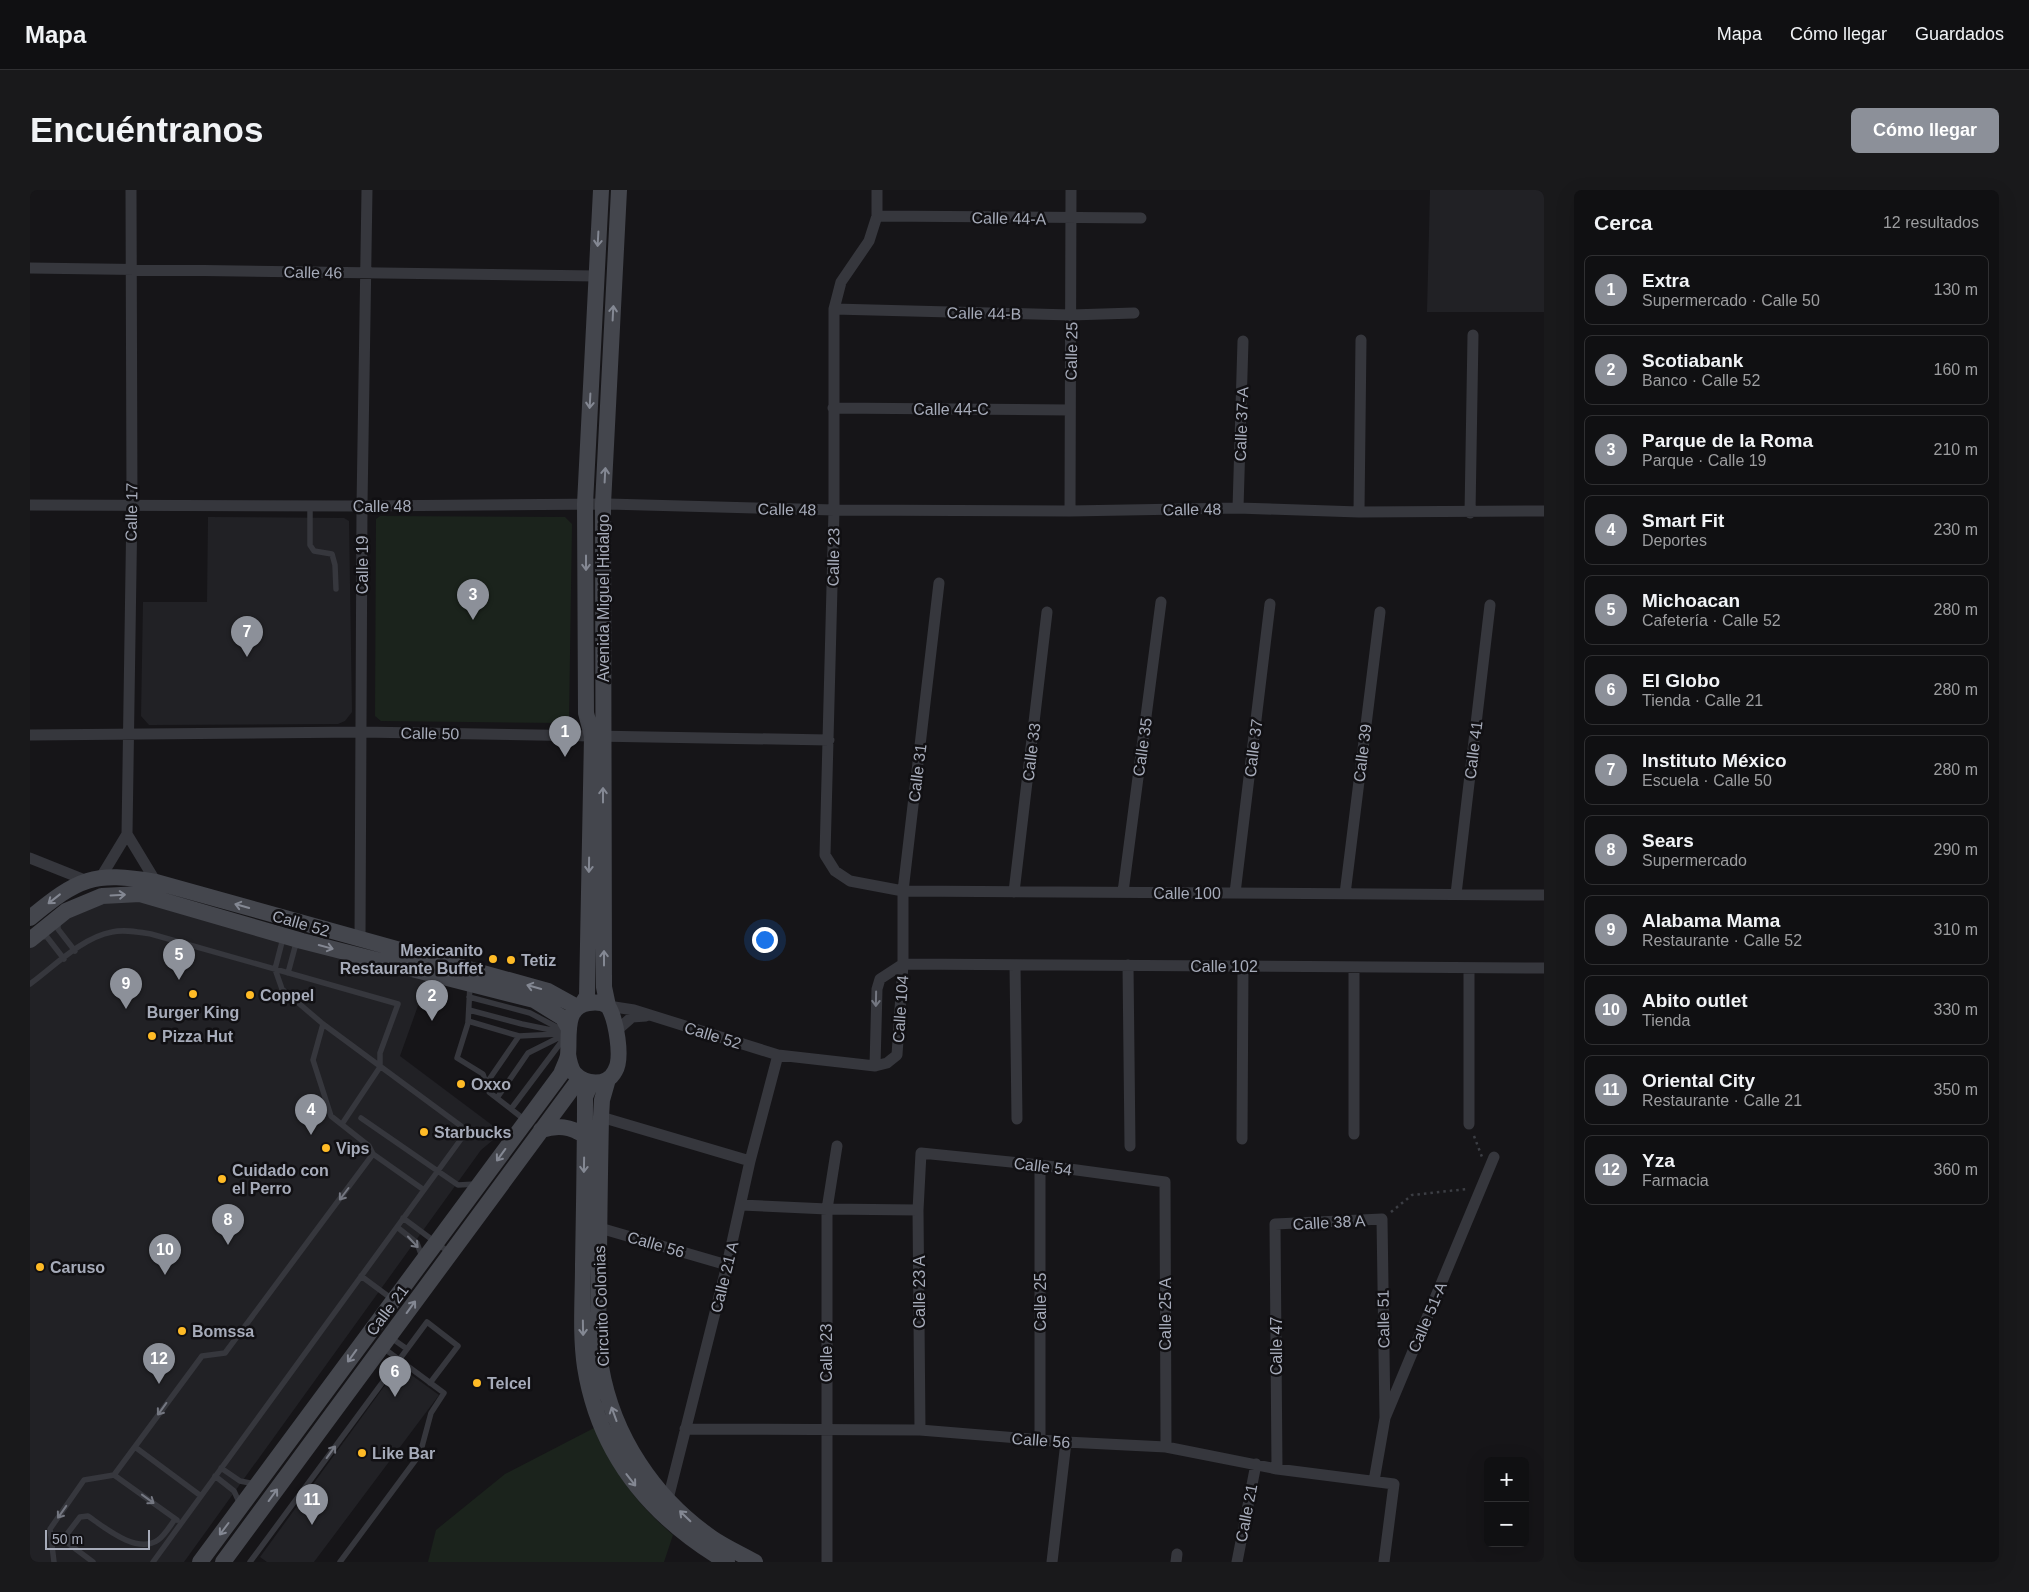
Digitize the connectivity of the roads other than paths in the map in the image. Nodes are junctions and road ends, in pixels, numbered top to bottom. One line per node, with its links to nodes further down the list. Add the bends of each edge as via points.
1 (131, 190): 11 (street, Calle 17)
2 (367, 190): 12 (street, Calle 19)
3 (601, 190): 13 (street, Avenida Miguel Hidalgo, one-way to 13)
4 (619, 190): 25 (street, Avenida Miguel Hidalgo, one-way to 4)
5 (877, 190): 7 (street, Calle 23)
6 (1071, 190): 8 (street, Calle 25)
7 (877, 216): 8 (street, Calle 44-A); 14 (street, Calle 23, via 869,241 841,282)
8 (1072, 218): 9 (street, Calle 44-A); 16 (street, Calle 25)
9 (1141, 218)
10 (30, 268): 11 (street, Calle 46)
11 (130, 270): 12 (street, Calle 46); 23 (street, Calle 17)
12 (365, 273): 13 (street, Calle 46); 27 (street, Calle 19)
13 (596, 276): 24 (street, Avenida Miguel Hidalgo, one-way to 24)
14 (834, 309): 16 (street, Calle 44-B); 20 (street, Calle 23)
15 (1134, 313): 16 (street, Calle 44-B)
16 (1071, 315): 21 (street, Calle 25)
17 (1473, 335): 33 (street)
18 (1361, 340): 32 (street)
19 (1243, 341): 28 (street, Calle 37-A)
20 (833, 408): 21 (street, Calle 44-C); 29 (street, Calle 23)
21 (1070, 410): 30 (street, Calle 25)
22 (30, 504): 23 (street, Calle 48)
23 (132, 504): 26 (street, Calle 48); 43 (street, Calle 17)
24 (585, 504): 25 (street, Calle 48); 27 (street, Calle 48); 44 (street, Avenida Miguel Hidalgo, one-way to 44, via 586,713)
25 (603, 504): 29 (street, Calle 48); 44 (street, Avenida Miguel Hidalgo)
26 (310, 506): 27 (street, Calle 48); 35 (lane, via 310,545 314,551 332,554)
27 (362, 506): 41 (street, Calle 19)
28 (1238, 508): 30 (street, Calle 48); 32 (street, Calle 48)
29 (834, 510): 30 (street, Calle 48); 45 (street, Calle 23)
30 (1070, 511)
31 (1544, 511): 33 (street, Calle 48)
32 (1359, 512): 33 (street, Calle 48)
33 (1470, 513)
34 (939, 583): 51 (street, Calle 31)
35 (336, 589)
36 (1161, 602): 53 (street, Calle 35)
37 (1270, 604): 54 (street, Calle 37)
38 (1490, 605): 56 (street, Calle 41)
39 (1047, 612): 52 (street, Calle 33)
40 (1380, 612): 55 (street, Calle 39)
41 (361, 732): 43 (street, Calle 50); 44 (street, Calle 50); 62 (street, Calle 19)
42 (30, 735): 43 (street, Calle 50)
43 (127, 735): 46 (street, Calle 17)
44 (597, 736): 45 (street, Calle 50); 77 (street, Avenida Miguel Hidalgo, one-way to 77, via 587,996); 78 (street, Avenida Miguel Hidalgo, one-way to 44, via 604,993)
45 (829, 740): 48 (street, Calle 23, via 825,855)
46 (127, 834): 49 (street); 50 (street)
47 (30, 858): 49 (street)
48 (835, 871): 51 (street, Calle 100, via 850,882)
49 (93, 879): 50 (street, Calle 52, via 126,877); 59 (street, Calle 52, one-way to 59, via 58,894)
50 (156, 882): 62 (street, Calle 52, one-way to 50)
51 (903, 892): 52 (street, Calle 100); 66 (street, Calle 31)
52 (1014, 892): 53 (street, Calle 100)
53 (1123, 892): 54 (street, Calle 100)
54 (1235, 893): 55 (street, Calle 100)
55 (1345, 894): 56 (street, Calle 100)
56 (1456, 894): 57 (street, Calle 100)
57 (1544, 895)
58 (59, 916): 60 (street, Calle 52, one-way to 60, via 102,896 140,894); 61 (street, Calle 52); 64 (lane, via 58,930)
59 (30, 918)
60 (278, 934): 63 (street, Calle 52); 73 (lane, via 282,942)
61 (32, 938): 65 (lane, via 47,937)
62 (360, 940): 76 (street, Calle 52)
63 (302, 941): 74 (lane, via 295,947); 76 (street, Calle 52, one-way to 76)
64 (74, 951): 65 (lane); 73 (lane, via 91,939 113,931 132,932 151,934)
65 (64, 959): 75 (lane)
66 (903, 964): 67 (street, Calle 102); 88 (street, Calle 104, one-way to 88, via 880,979 877,989); 88 (street, Calle 104, via 897,1055 887,1063)
67 (1015, 965): 68 (street, Calle 102); 97 (street)
68 (1128, 966): 69 (street, Calle 102); 106 (street)
69 (1243, 966): 70 (street, Calle 102); 104 (street)
70 (1354, 967): 71 (street, Calle 102); 102 (street)
71 (1469, 968): 72 (street, Calle 102); 100 (street)
72 (1544, 968)
73 (275, 969): 74 (lane); 82 (lane, via 282,989)
74 (288, 972): 89 (lane, via 398,1004 380,1053)
75 (30, 984)
76 (471, 984): 77 (street, Calle 52, one-way to 76, via 548,991); 79 (lane); 83 (street, Calle 52, via 534,1000 563,1018)
77 (580, 1006): 78 (street, via 598,1002); 83 (street)
78 (608, 1006): 80 (street, Calle 52); 84 (street)
79 (469, 1010): 81 (lane); 83 (lane, via 522,1024)
80 (648, 1015): 84 (street, via 632,1018); 87 (street, Calle 52)
81 (468, 1021): 85 (lane); 92 (lane, via 457,1058 483,1074)
82 (323, 1024): 89 (lane); 99 (lane, via 313,1060 331,1116)
83 (568, 1030): 85 (lane); 86 (street); 93 (lane, via 528,1053); 94 (lane)
84 (616, 1031): 90 (street, via 618,1064)
85 (519, 1036): 92 (lane)
86 (568, 1054): 91 (street, via 570,1066); 98 (street, Calle 21, via 561,1074)
87 (778, 1055): 88 (street); 110 (street, Calle 21 A)
88 (875, 1066)
89 (380, 1067): 99 (lane); 112 (lane, via 461,1126 464,1135)
90 (608, 1078): 91 (street, via 597,1083); 95 (street, Circuito Colonias)
91 (585, 1080): 101 (street, Calle 21); 103 (street, Circuito Colonias)
92 (486, 1084): 93 (lane, via 489,1092)
93 (497, 1098): 94 (lane)
94 (511, 1109): 98 (lane)
95 (601, 1117): 110 (street); 122 (street, Circuito Colonias)
96 (361, 1118): 112 (lane)
97 (1017, 1119)
98 (526, 1121): 114 (street, Calle 21, one-way to 114)
99 (342, 1124): 108 (lane, via 369,1146)
100 (1469, 1124)
101 (541, 1130): 103 (street, via 568,1127); 125 (street, Calle 21)
102 (1354, 1134)
103 (585, 1136): 122 (street, Circuito Colonias, one-way to 122)
104 (1242, 1139)
105 (837, 1146): 117 (street, Calle 23)
106 (1130, 1146)
107 (922, 1153): 111 (street, Calle 54); 118 (street, Calle 23 A)
108 (373, 1154): 115 (lane); 142 (lane, one-way to 142, via 225,1353 202,1356)
109 (1494, 1157): 136 (street, Calle 51-A)
110 (750, 1161): 116 (street, Calle 21 A)
111 (1040, 1165): 113 (street, Calle 54); 140 (street, Calle 25)
112 (438, 1171): 114 (lane, via 458,1185); 115 (lane)
113 (1165, 1182): 143 (street, Calle 25 A)
114 (480, 1184): 124 (street, Calle 21)
115 (424, 1190): 119 (lane)
116 (741, 1205): 117 (street); 127 (street, Calle 21 A)
117 (827, 1209): 118 (street); 138 (street, Calle 23)
118 (918, 1210): 139 (street, Calle 23 A)
119 (403, 1218): 123 (lane); 124 (lane)
120 (1382, 1220): 121 (street, Calle 38 A); 136 (street, Calle 51)
121 (1276, 1224): 146 (street, Calle 47)
122 (591, 1226): 127 (street, Calle 56); 152 (street, Circuito Colonias, one-way to 122, via 641,1468 619,1430 609,1402 601,1366); 156 (street, Circuito Colonias, one-way to 156, via 585,1365 592,1403 604,1435 626,1473 653,1507)
123 (397, 1227): 126 (lane, one-way to 126, via 417,1243); 128 (lane)
124 (436, 1243): 125 (lane); 126 (street, Calle 21)
125 (451, 1253): 130 (street, Calle 21, one-way to 125)
126 (424, 1260): 129 (street, Calle 21)
127 (728, 1265): 137 (street, Calle 21 A)
128 (362, 1276): 129 (lane); 145 (lane)
129 (394, 1300): 133 (street, Calle 21, one-way to 133)
130 (386, 1342): 131 (lane); 132 (lane); 135 (street, Calle 21)
131 (407, 1349): 132 (lane); 134 (lane, via 427,1322 458,1346)
132 (398, 1360): 134 (lane); 162 (lane, one-way to 132)
133 (334, 1382): 135 (street); 150 (street, Calle 21)
134 (430, 1383): 163 (lane, via 444,1393 431,1413 420,1454)
135 (348, 1392): 161 (street, Calle 21, one-way to 135)
136 (1385, 1418): 149 (street, Calle 51-A)
137 (685, 1428): 138 (street, Calle 56); 152 (street, Calle 21 A)
138 (826, 1430): 139 (street, Calle 56); 166 (street, Calle 23)
139 (920, 1430): 140 (street, Calle 56)
140 (1040, 1440): 141 (street, Calle 56)
141 (1066, 1442): 143 (street, Calle 56); 167 (street)
142 (135, 1447): 147 (lane); 151 (lane)
143 (1166, 1447): 144 (street, Calle 56)
144 (1256, 1464): 146 (street, Calle 56); 168 (street, Calle 21)
145 (221, 1468): 148 (lane); 150 (lane, via 240,1482)
146 (1276, 1469): 149 (street, Calle 56)
147 (114, 1474): 154 (lane, one-way to 154); 157 (lane, one-way to 157, via 84,1480 50,1529)
148 (215, 1476): 151 (lane); 153 (lane, via 234,1491)
149 (1374, 1480): 169 (street, Calle 56, via 1394,1484)
150 (257, 1485): 153 (street, Calle 21)
151 (201, 1496): 155 (lane)
152 (668, 1499): 156 (street, Circuito Colonias, one-way to 152)
153 (242, 1506): 160 (street, Calle 21, one-way to 160)
154 (175, 1519): 155 (lane); 158 (lane, via 159,1540 144,1544 123,1539 88,1516 80,1517 67,1534 69,1544)
155 (181, 1523): 159 (lane)
156 (708, 1544): 164 (street, Circuito Colonias); 165 (street, Circuito Colonias)
157 (54, 1562)
158 (94, 1562)
159 (153, 1562)
160 (200, 1562)
161 (223, 1562)
162 (250, 1562)
163 (340, 1562)
164 (727, 1562)
165 (755, 1562)
166 (828, 1562)
167 (1052, 1562)
168 (1237, 1562)
169 (1384, 1562)

